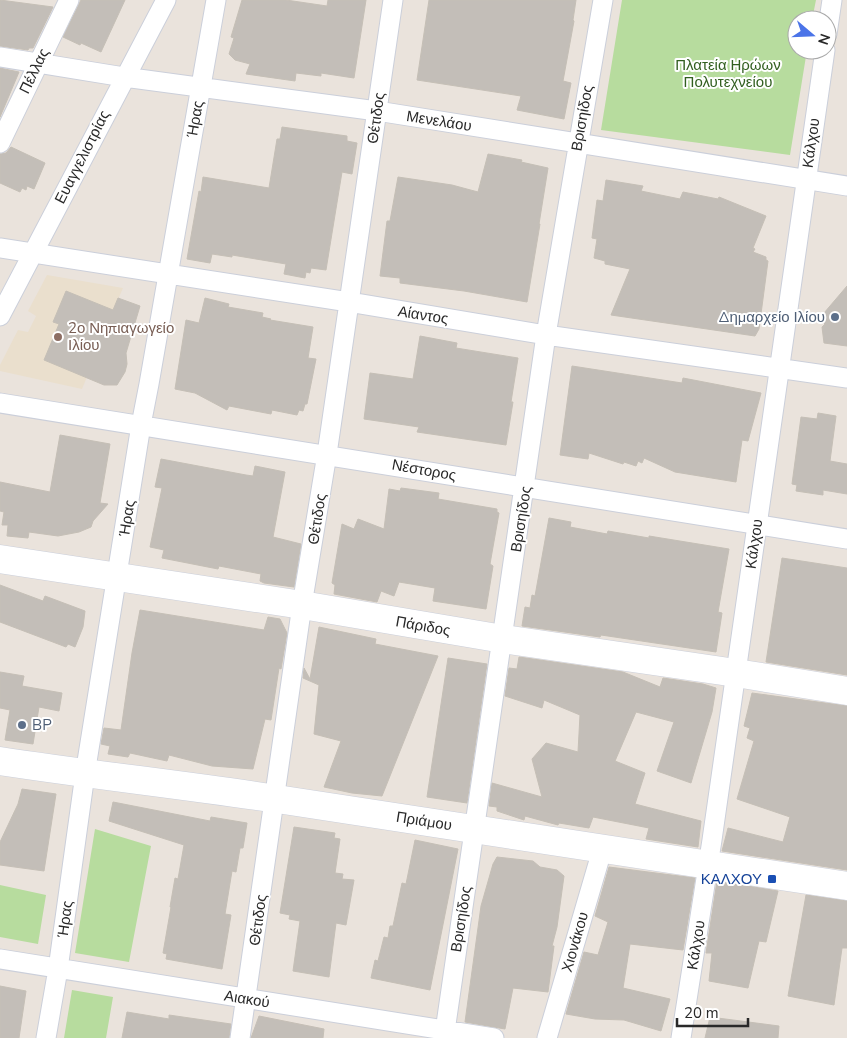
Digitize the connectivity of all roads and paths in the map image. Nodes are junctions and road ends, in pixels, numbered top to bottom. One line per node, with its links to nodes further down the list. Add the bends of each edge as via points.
1 (70, 0): 8 (street, Πέλλας)
2 (166, 0): 9 (street, Ευαγγελιστρίας)
3 (216, 0): 10 (street, Ήρας)
4 (392, 0): 11 (street, Θέτιδος)
5 (603, 0): 13 (street, Βρισηίδος)
6 (0, 57): 8 (street, Μενελάου)
7 (824, 60): 14 (street, Κάλχου)
8 (39, 62): 9 (street, Μενελάου); 12 (street, Πέλλας)
9 (124, 77): 10 (street, Μενελάου); 17 (street, Ευαγγελιστρίας)
10 (200, 87): 11 (street, Μενελάου); 18 (street, Ήρας)
11 (377, 111): 13 (street, Μενελάου); 19 (street, Θέτιδος)
12 (0, 143)
13 (578, 143): 14 (street, Μενελάου); 21 (street, Βρισηίδος)
14 (806, 180): 15 (street, Μενελάου); 22 (street, Κάλχου)
15 (847, 186)
16 (0, 248): 17 (street, Αίαντος)
17 (32, 253): 18 (street, Αίαντος); 20 (street, Ευαγγελιστρίας)
18 (168, 274): 19 (street, Αίαντος); 25 (street, Ήρας)
19 (349, 302): 21 (street, Αίαντος); 26 (street, Θέτιδος)
20 (0, 316)
21 (546, 335): 22 (street, Αίαντος); 27 (street, Βρισηίδος)
22 (778, 369): 23 (street, Αίαντος); 28 (street, Κάλχου)
23 (847, 378)
24 (0, 403): 25 (street, Νέστορος)
25 (141, 425): 26 (street, Νέστορος); 31 (street, Ήρας)
26 (327, 454): 27 (street, Νέστορος); 32 (street, Θέτιδος)
27 (526, 487): 28 (street, Νέστορος); 33 (street, Βρισηίδος)
28 (757, 524): 29 (street, Νέστορος); 34 (street, Κάλχου)
29 (847, 539)
30 (0, 559): 31 (street, Πάριδος)
31 (117, 578): 32 (street, Πάριδος); 37 (street, Ήρας)
32 (302, 605): 33 (street, Πάριδος); 38 (street, Θέτιδος)
33 (502, 639): 34 (street, Πάριδος); 39 (street, Βρισηίδος)
34 (736, 673): 35 (street, Πάριδος); 41 (street, Κάλχου)
35 (847, 691)
36 (0, 761): 37 (street, Πριάμου)
37 (85, 774): 38 (street, Πριάμου); 44 (street, Ήρας)
38 (275, 799): 39 (street, Πριάμου); 45 (street, Θέτιδος)
39 (475, 830): 40 (street, Πριάμου); 46 (street, Βρισηίδος)
40 (603, 847): 41 (street, Πριάμου); 50 (street, Χιονάκου)
41 (708, 865): 42 (street, Πριάμου); 51 (street, Κάλχου)
42 (847, 886)
43 (0, 960): 44 (street, Αιακού)
44 (58, 969): 45 (street, Αιακού); 47 (street, Ήρας)
45 (247, 999): 46 (street, Αιακού); 48 (street, Θέτιδος)
46 (444, 1035): 49 (street, Αιακού)
47 (46, 1038)
48 (240, 1038)
49 (494, 1038)
50 (547, 1038)
51 (681, 1038)

